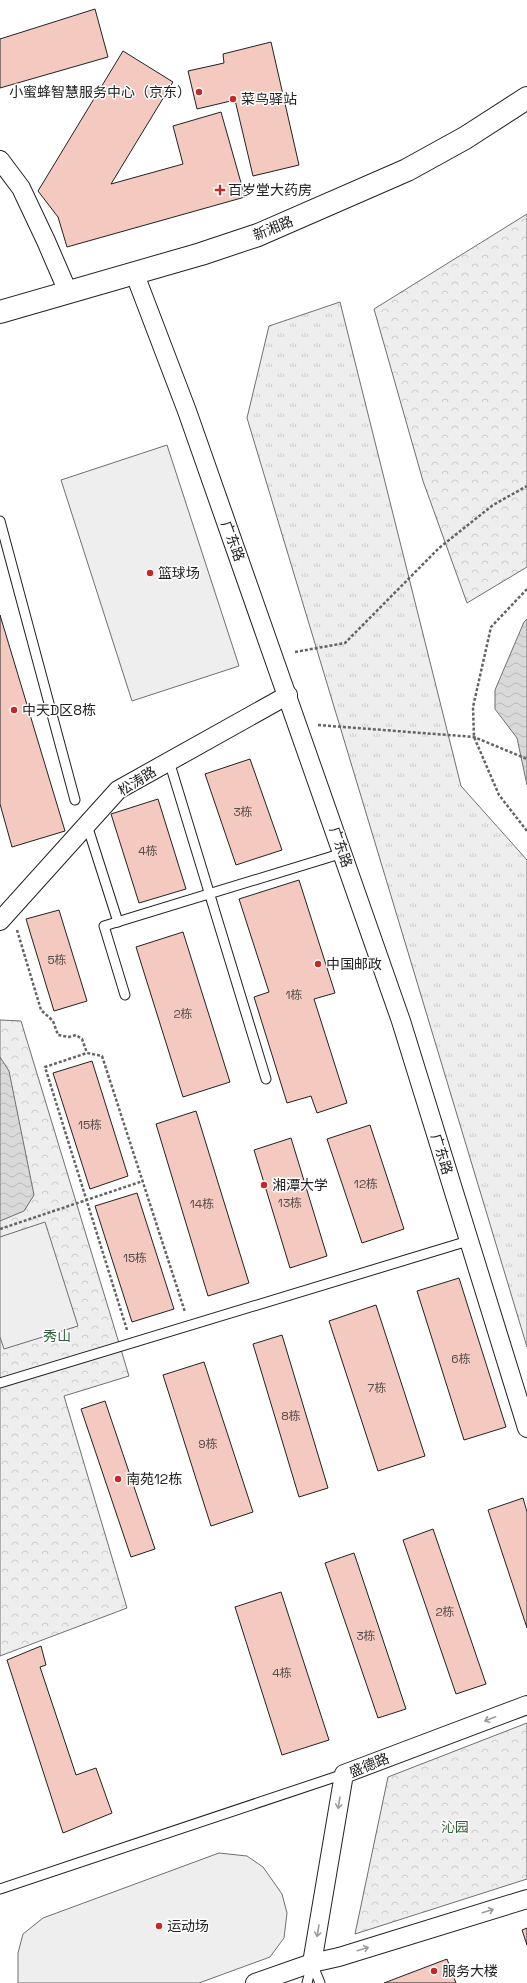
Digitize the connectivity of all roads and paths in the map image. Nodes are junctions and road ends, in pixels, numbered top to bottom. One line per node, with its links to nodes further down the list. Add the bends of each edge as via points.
1 (527, 98): 3 (street, 新湘路, via 458,141 365,189 258,235)
2 (0, 160): 4 (street, via 21,188)
3 (134, 272): 4 (street, 新湘路); 10 (street, 广东路, via 187,411)
4 (68, 292): 5 (street, 新湘路)
5 (0, 312)
6 (527, 486): 9 (path, via 493,505 439,548 345,643)
7 (0, 521): 15 (lane)
8 (527, 589): 12 (path, via 491,627 473,707)
9 (295, 652)
10 (288, 695): 14 (street, 松涛路); 18 (street, 广东路)
11 (318, 725): 12 (path)
12 (474, 737): 13 (path); 17 (path, via 499,795)
13 (527, 759)
14 (169, 761): 16 (street, 松涛路, via 118,790); 19 (lane)
15 (75, 800)
16 (87, 825): 20 (street, 松涛路); 21 (lane)
17 (527, 831)
18 (343, 853): 19 (lane); 28 (street, 广东路, via 401,1021)
19 (210, 894): 21 (lane); 24 (lane)
20 (5, 915): 23 (path, via 41,1010 53,1021 58,1036 76,1035 82,1039)
21 (118, 922): 22 (lane, via 104,926)
22 (125, 995)
23 (87, 1053): 25 (path, via 102,1056); 26 (path, via 45,1067)
24 (266, 1079)
25 (143, 1181): 26 (path); 29 (path)
26 (86, 1199): 27 (path); 30 (path)
27 (0, 1229)
28 (468, 1241): 29 (lane); 32 (street, 广东路)
29 (189, 1326): 30 (lane)
30 (131, 1344): 31 (lane)
31 (0, 1383)
32 (527, 1428)
33 (527, 1705): 34 (street, 盛德路, one-way to 34)
34 (344, 1774): 35 (lane); 37 (street, 盛德路, one-way to 37)
35 (0, 1890)
36 (527, 1899): 37 (street, one-way to 36)
37 (312, 1963): 38 (street); 39 (lane); 40 (lane)
38 (255, 1983)
39 (307, 1983)
40 (320, 1983)

